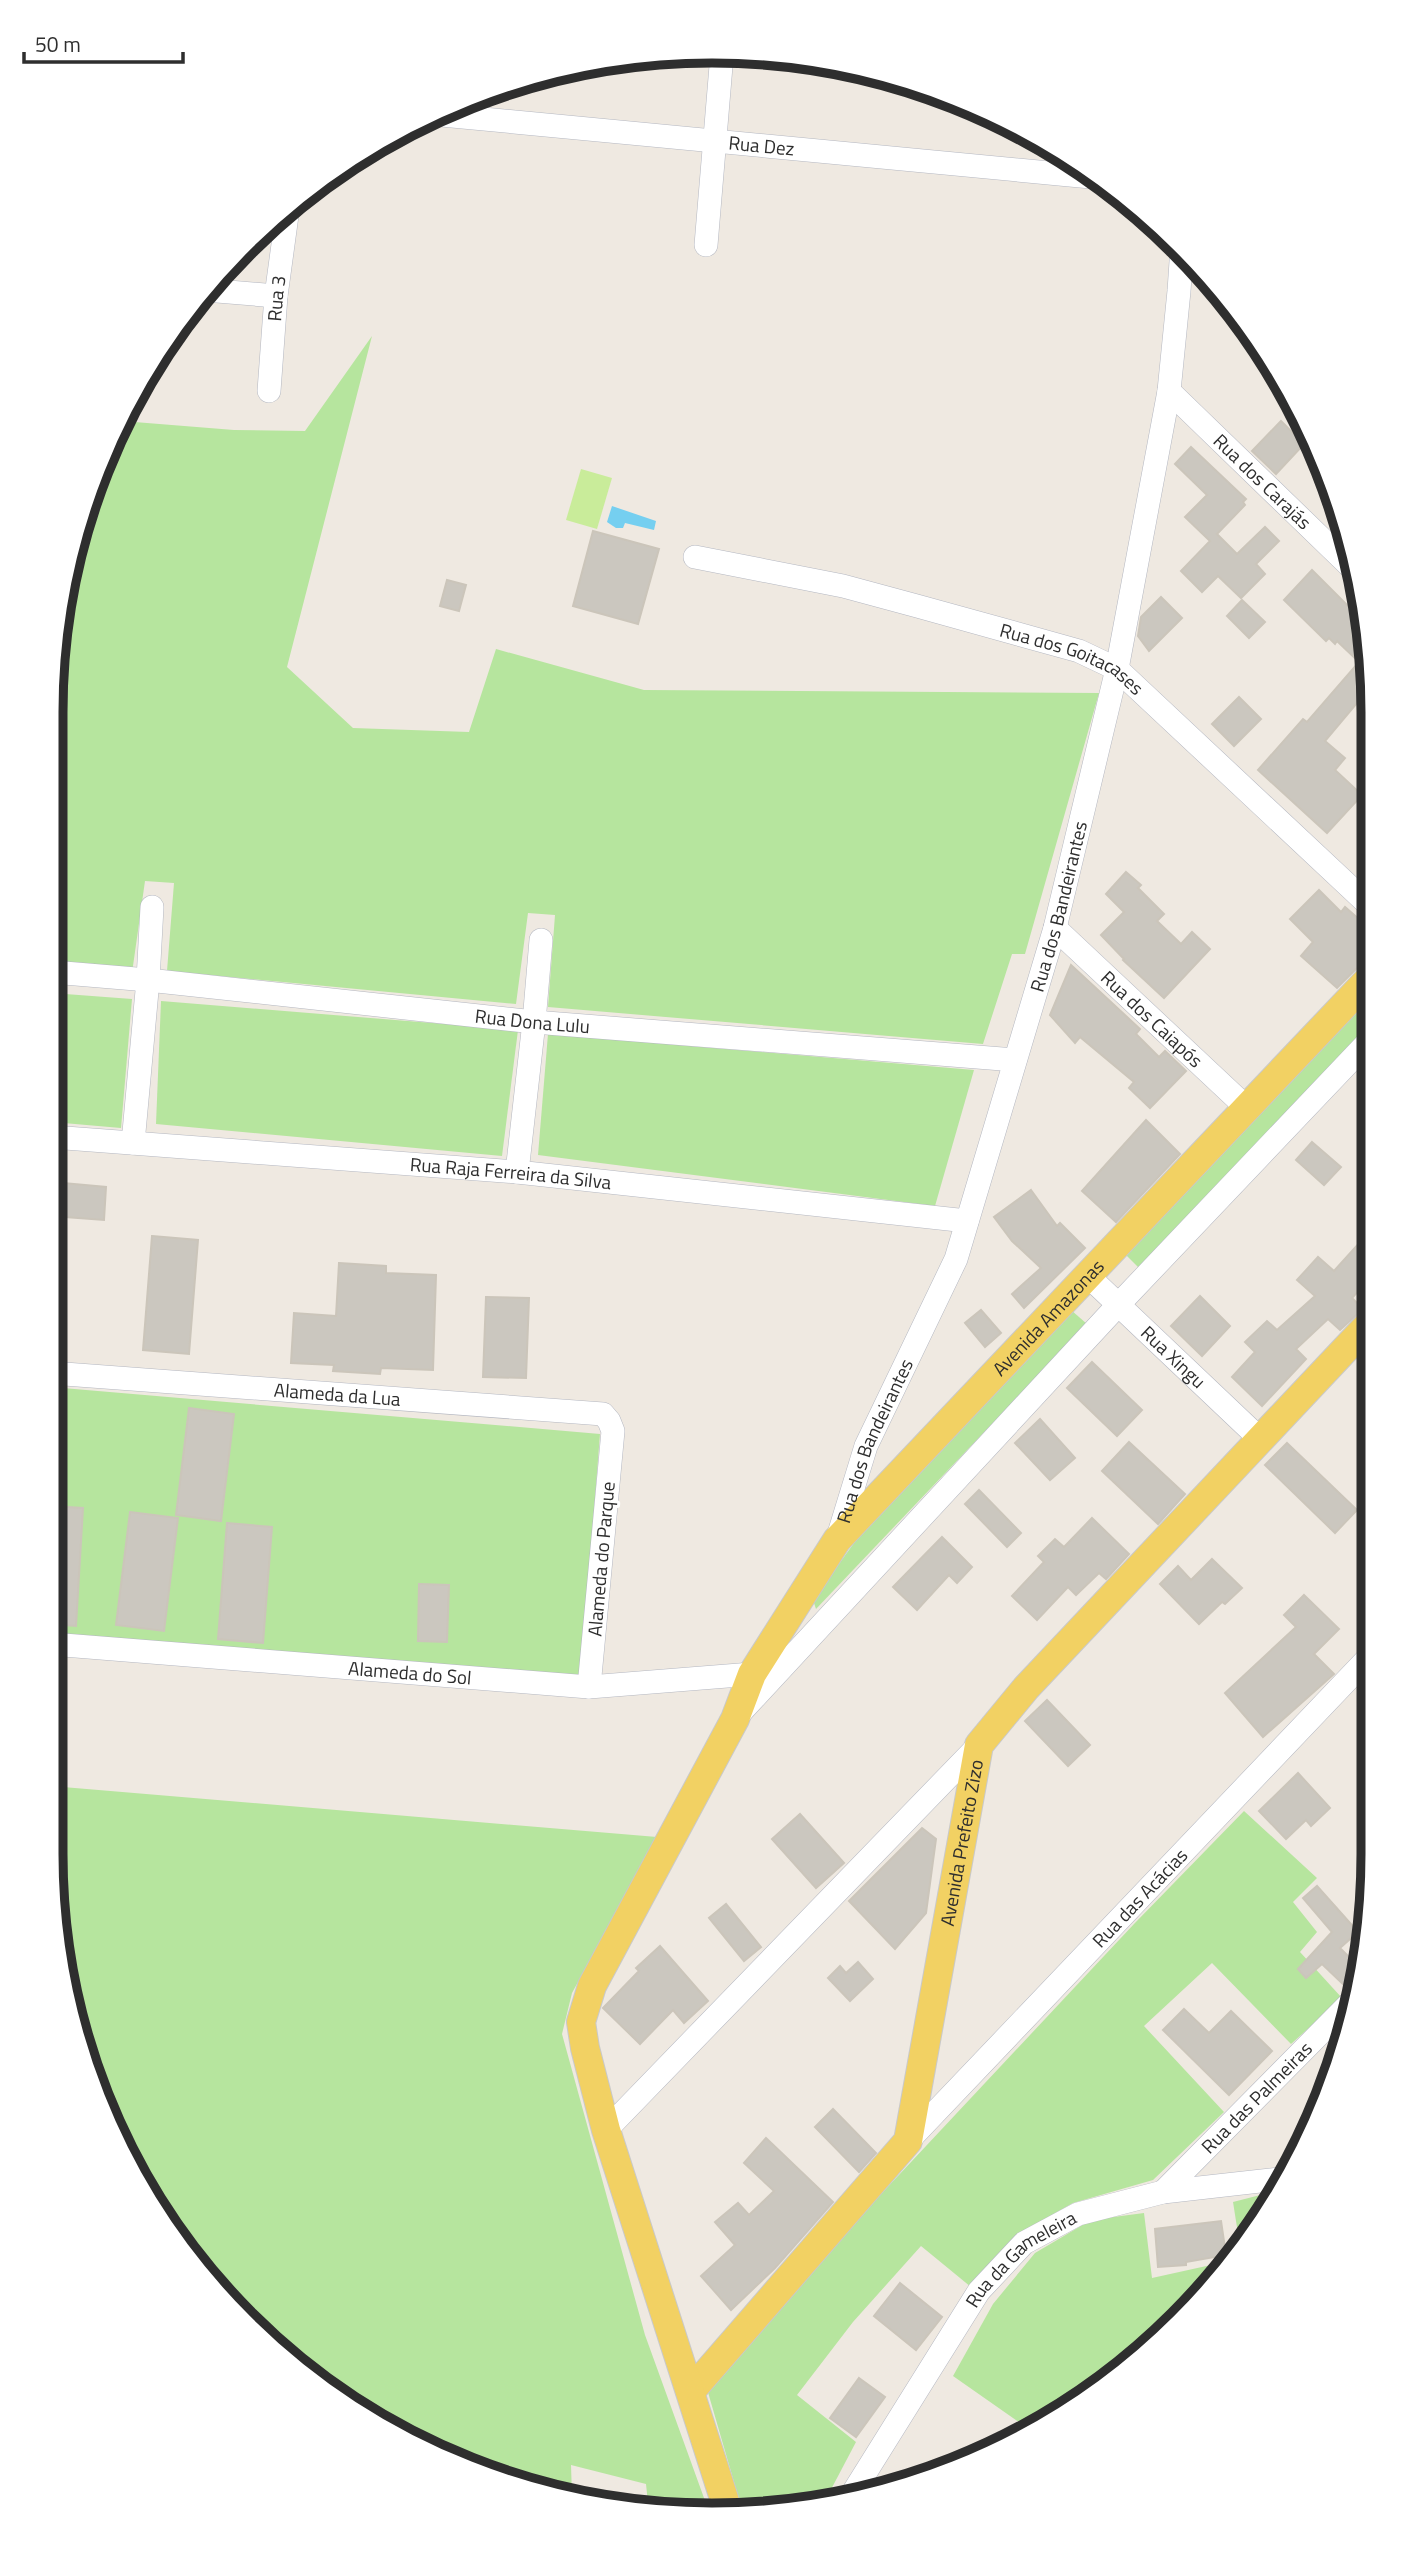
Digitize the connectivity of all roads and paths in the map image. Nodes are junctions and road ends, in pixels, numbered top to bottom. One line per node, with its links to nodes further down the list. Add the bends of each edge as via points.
1 (721, 63): 3 (street)
2 (455, 116): 3 (street, Rua Dez)
3 (713, 142): 4 (street, Rua Dez); 6 (street)
4 (1078, 176)
5 (286, 222): 9 (street, Rua 3)
6 (706, 245)
7 (1180, 263): 11 (street, Rua dos Bandeirantes)
8 (218, 291): 9 (street)
9 (276, 296): 10 (street, Rua 3)
10 (269, 391)
11 (1168, 391): 13 (street, Rua dos Carajás); 14 (street, Rua dos Bandeirantes)
12 (695, 557): 14 (street, Rua dos Goitacases, via 843,586 1079,652)
13 (1343, 559)
14 (1117, 669): 15 (street, Rua dos Goitacases); 17 (street, Rua dos Bandeirantes)
15 (1361, 898)
16 (152, 907): 20 (street)
17 (1055, 928): 24 (street, Rua dos Bandeirantes); 25 (street, Rua dos Caiapós)
18 (541, 940): 22 (street)
19 (63, 973): 20 (street, Rua Dona Lulu)
20 (148, 980): 22 (street, Rua Dona Lulu); 27 (street)
21 (1361, 988): 25 (main road, Avenida Amazonas)
22 (534, 1022): 24 (street, Rua Dona Lulu); 28 (street)
23 (1361, 1049): 31 (street)
24 (1015, 1060): 29 (street, Rua dos Bandeirantes)
25 (1248, 1109): 30 (main road, Avenida Amazonas)
26 (63, 1138): 27 (street, Rua Raja Ferreira da Silva)
27 (133, 1143): 28 (street, Rua Raja Ferreira da Silva)
28 (517, 1172): 29 (street, Rua Raja Ferreira da Silva)
29 (967, 1221): 36 (street, Rua dos Bandeirantes, via 956,1259 866,1446)
30 (1087, 1275): 31 (street, Rua Xingu); 36 (main road, Avenida Amazonas)
31 (1119, 1304): 35 (street, Rua Xingu); 39 (street)
32 (1361, 1332): 35 (main road, Avenida Prefeito Zizo)
33 (63, 1374): 34 (street, Alameda da Lua, via 603,1414)
34 (613, 1432): 40 (street, Alameda do Parque)
35 (1260, 1439): 41 (main road, Avenida Prefeito Zizo)
36 (837, 1540): 39 (main road, Avenida Amazonas)
37 (63, 1645): 40 (street, Alameda do Sol)
38 (1361, 1665): 44 (street, Rua das Acácias)
39 (760, 1678): 40 (street, Alameda do Sol); 43 (main road, Avenida Amazonas, via 592,1986 581,2022)
40 (589, 1686)
41 (979, 1745): 43 (street); 44 (main road, Avenida Prefeito Zizo)
42 (1342, 2012): 46 (street, Rua das Palmeiras)
43 (606, 2130): 47 (main road, Avenida Amazonas)
44 (908, 2141): 47 (main road)
45 (1273, 2180): 46 (street, Rua da Gameleira)
46 (1163, 2192): 48 (street, Rua da Gameleira, via 1078,2214 1024,2243 979,2291)
47 (691, 2390): 49 (main road, Avenida Amazonas)
48 (857, 2487)
49 (725, 2503)

